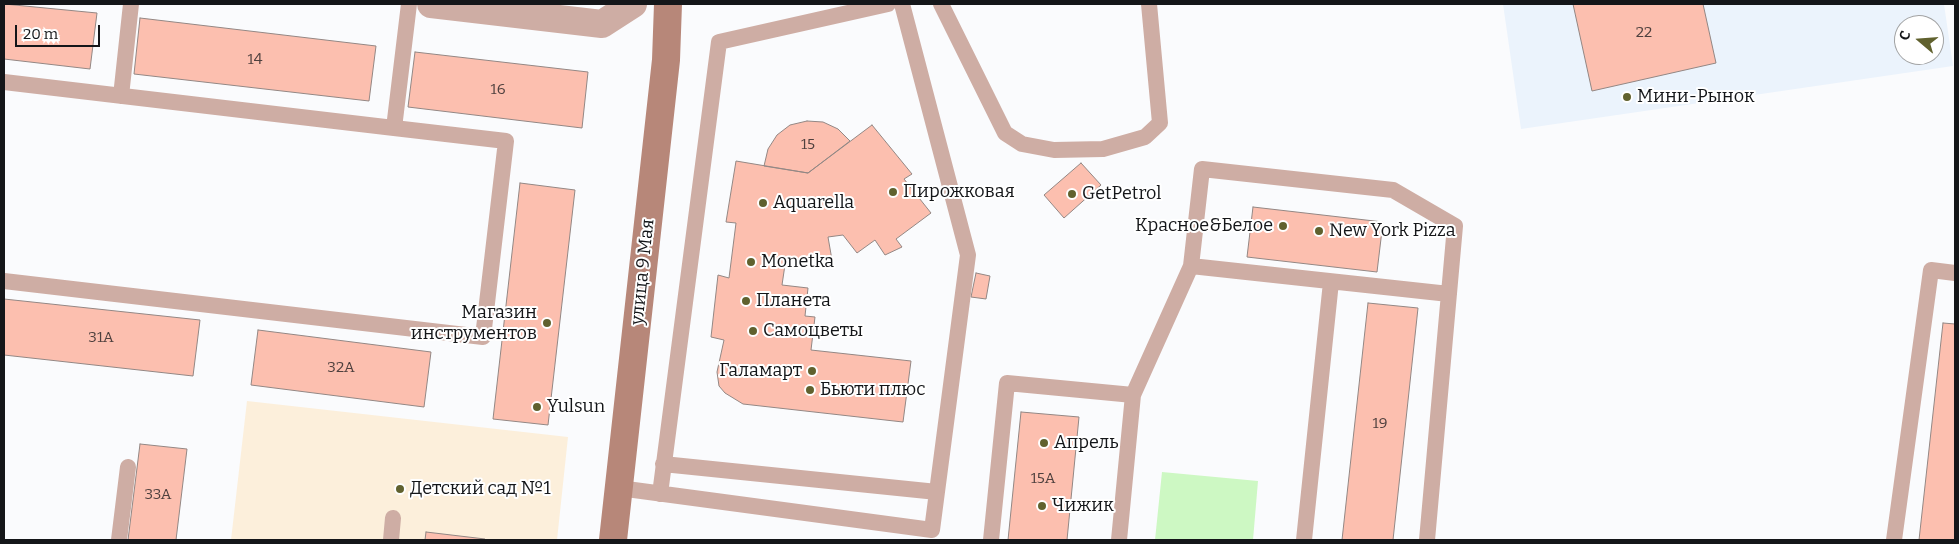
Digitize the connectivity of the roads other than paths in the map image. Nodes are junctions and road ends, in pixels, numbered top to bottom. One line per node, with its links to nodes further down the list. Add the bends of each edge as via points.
1 (131, 4): 11 (lane)
2 (409, 4): 12 (lane)
3 (431, 4): 4 (street, via 602,24)
4 (633, 4)
5 (668, 4): 21 (main road, улица 9 Мая, via 666,60)
6 (888, 4): 19 (lane, via 719,42)
7 (902, 4): 22 (lane, via 968,255)
8 (941, 4): 9 (lane, via 1005,133 1022,144 1054,150 1103,149 1145,138 1160,122)
9 (1149, 4)
10 (4, 82): 11 (lane)
11 (121, 96): 12 (lane)
12 (394, 128): 15 (lane, via 506,141 483,337)
13 (1191, 266): 16 (lane); 17 (lane, via 1202,168 1393,190 1455,226); 18 (lane)
14 (1955, 273): 32 (lane, via 1931,270)
15 (4, 281)
16 (1331, 282): 17 (lane); 30 (lane)
17 (1449, 294): 31 (lane)
18 (1133, 395): 28 (lane, via 1007,383); 29 (lane)
19 (664, 464): 22 (lane); 23 (lane)
20 (128, 467): 25 (lane)
21 (619, 488): 23 (lane); 27 (main road, улица 9 Мая)
22 (937, 492): 23 (lane, via 932,530)
23 (660, 494)
24 (393, 518): 26 (lane)
25 (119, 540)
26 (391, 540)
27 (613, 540)
28 (991, 540)
29 (1118, 540)
30 (1304, 540)
31 (1427, 540)
32 (1894, 540)

